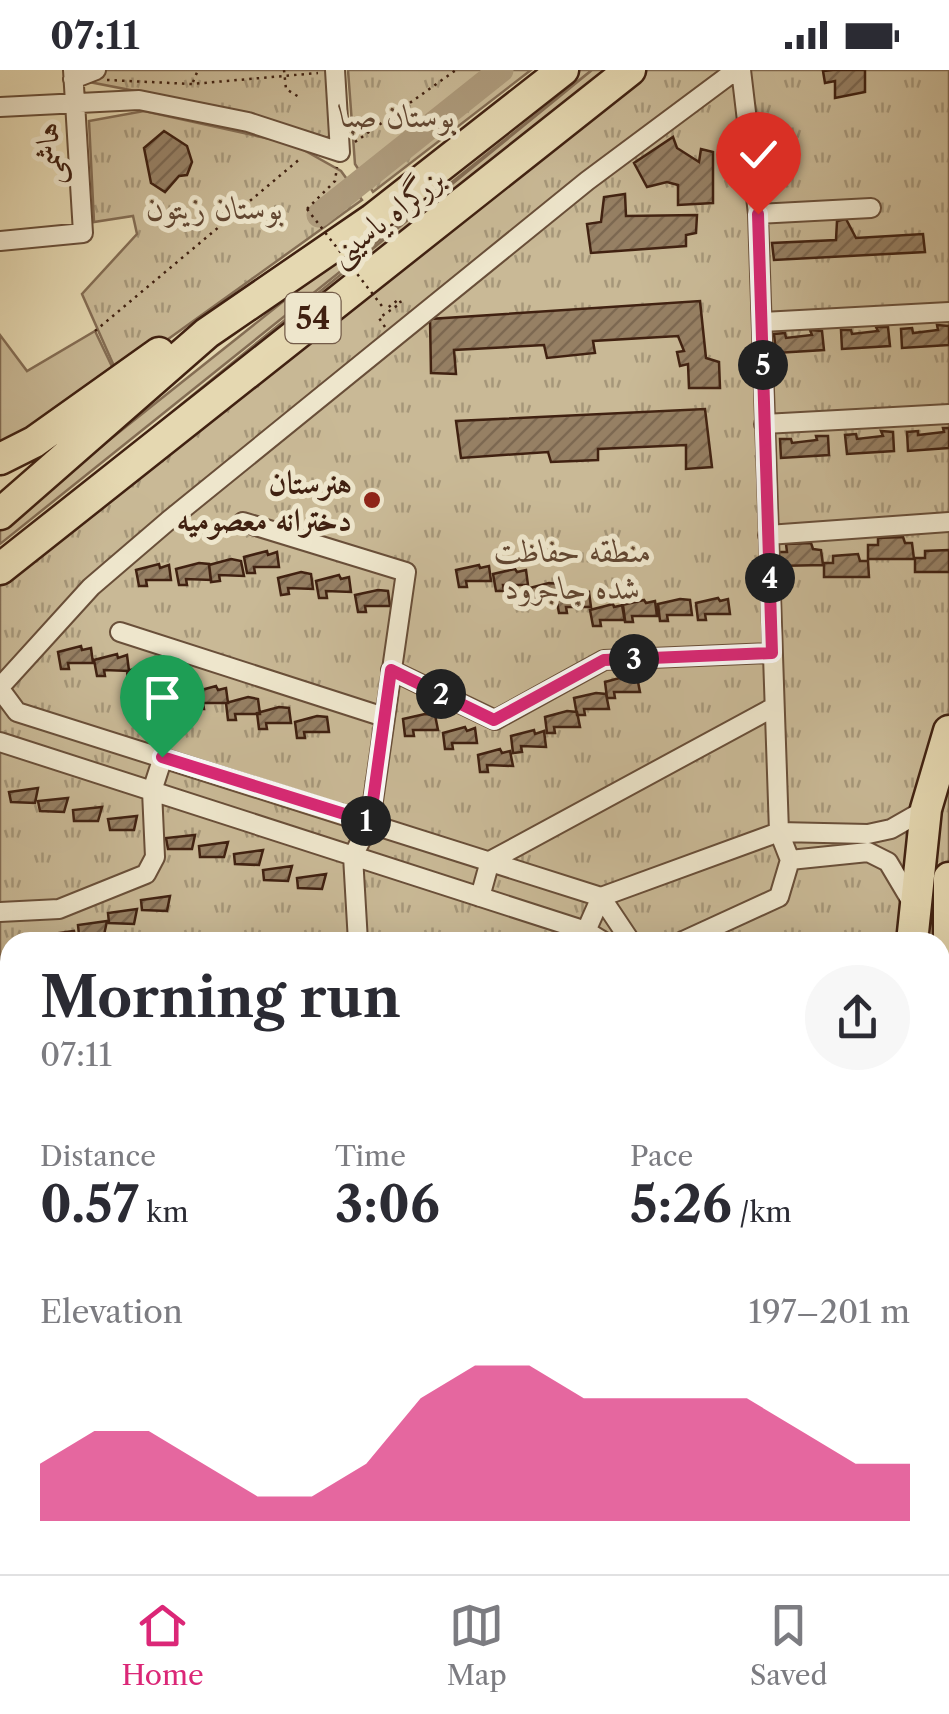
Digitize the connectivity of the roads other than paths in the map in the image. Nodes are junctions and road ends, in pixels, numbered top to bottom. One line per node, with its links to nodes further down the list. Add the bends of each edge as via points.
1 (96, 70): 6 (street)
2 (563, 70): 14 (highway, بزرگراه یاسینی / 54, via 374,219)
3 (630, 70): 22 (highway, بزرگراه یاسینی / 54)
4 (739, 70): 10 (street); 26 (street, via 586,181 168,521 91,587)
5 (335, 71): 7 (street, via 340,152 248,122 138,100)
6 (73, 76): 7 (street, هاشمی)
7 (75, 101): 8 (street); 11 (street, هاشمی, via 84,233)
8 (0, 106)
9 (871, 208): 10 (street)
10 (758, 214): 13 (street)
11 (0, 240)
12 (949, 312): 13 (street)
13 (762, 322): 16 (street)
14 (207, 333): 17 (highway, via 152,356 34,442); 18 (highway, بزرگراه یاسینی / 54)
15 (949, 414): 16 (street)
16 (764, 424): 21 (street)
17 (0, 458)
18 (0, 514)
19 (243, 522): 25 (street, via 406,572)
20 (949, 522): 21 (street)
21 (768, 536): 24 (street)
22 (0, 569)
23 (120, 632): 28 (street)
24 (772, 653): 25 (street, via 604,660 494,720); 27 (street)
25 (391, 670): 28 (street)
26 (0, 688): 31 (street, via 17,712)
27 (774, 706): 35 (street); 38 (street)
28 (384, 717): 34 (street)
29 (949, 731): 33 (highway)
30 (0, 742): 32 (street)
31 (162, 757): 32 (street); 34 (street)
32 (152, 791): 36 (street); 43 (street, via 155,857 146,874 59,909)
33 (926, 808): 35 (street, via 868,834); 42 (highway)
34 (370, 822): 36 (street); 38 (street)
35 (779, 832): 37 (street); 40 (street)
36 (354, 856): 41 (street); 44 (street)
37 (790, 860): 42 (street, via 868,852 888,862); 48 (street, via 779,897)
38 (490, 861): 40 (street); 41 (street)
39 (949, 878): 50 (highway)
40 (601, 896): 46 (street); 47 (street)
41 (480, 897): 45 (street)
42 (913, 905): 49 (highway)
43 (0, 912)
44 (358, 932)
45 (574, 932)
46 (590, 932)
47 (624, 932)
48 (703, 932)
49 (912, 932)
50 (949, 932)

